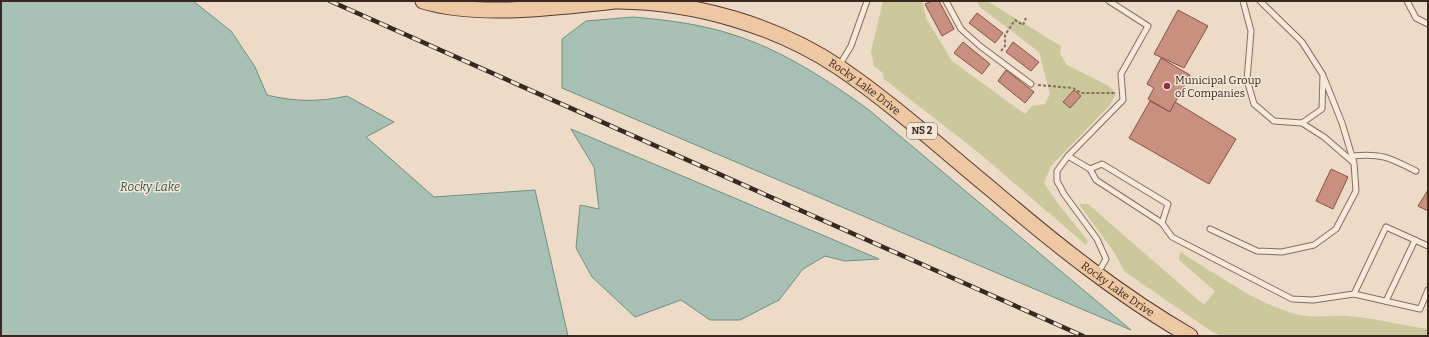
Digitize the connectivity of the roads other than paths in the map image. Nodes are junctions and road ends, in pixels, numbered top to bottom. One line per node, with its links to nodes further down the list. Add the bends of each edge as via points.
1 (423, 1): 2 (main road, Rocky Lake Drive / NS 2, via 469,8 538,8)
2 (616, 1): 10 (main road, Rocky Lake Drive / NS 2, via 639,1 684,7 751,25 806,49)
3 (867, 1): 10 (lane, via 851,46)
4 (946, 1): 12 (lane, via 961,29)
5 (1109, 1): 14 (lane, via 1148,26 1121,74 1123,100)
6 (1243, 1): 13 (lane, via 1251,31 1247,80 1254,104 1274,121)
7 (1260, 1): 11 (lane, via 1302,42)
8 (1406, 1): 9 (lane, via 1416,18)
9 (1428, 24)
10 (839, 67): 23 (main road, Rocky Lake Drive / NS 2, via 912,123 1063,250)
11 (1323, 75): 13 (lane, via 1322,108); 15 (lane)
12 (1031, 84)
13 (1302, 124): 16 (lane, via 1324,136)
14 (1068, 156): 17 (lane); 23 (lane, via 1057,171 1057,181 1097,239 1106,259)
15 (1352, 156): 16 (lane); 18 (lane, via 1387,156)
16 (1354, 163): 20 (lane, via 1356,191 1347,210 1336,229 1314,244 1282,252 1258,251)
17 (1090, 169): 19 (lane, via 1096,180); 19 (lane, via 1102,164 1168,204)
18 (1416, 171)
19 (1162, 223): 25 (lane, via 1172,237 1292,299 1313,300)
20 (1210, 228)
21 (1415, 240): 22 (lane); 25 (lane, via 1386,227); 26 (lane)
22 (1428, 246)
23 (1097, 274): 27 (main road, Rocky Lake Drive / NS 2)
24 (1428, 290): 26 (lane, via 1420,309)
25 (1354, 294): 26 (lane)
26 (1386, 302)
27 (1190, 336)

